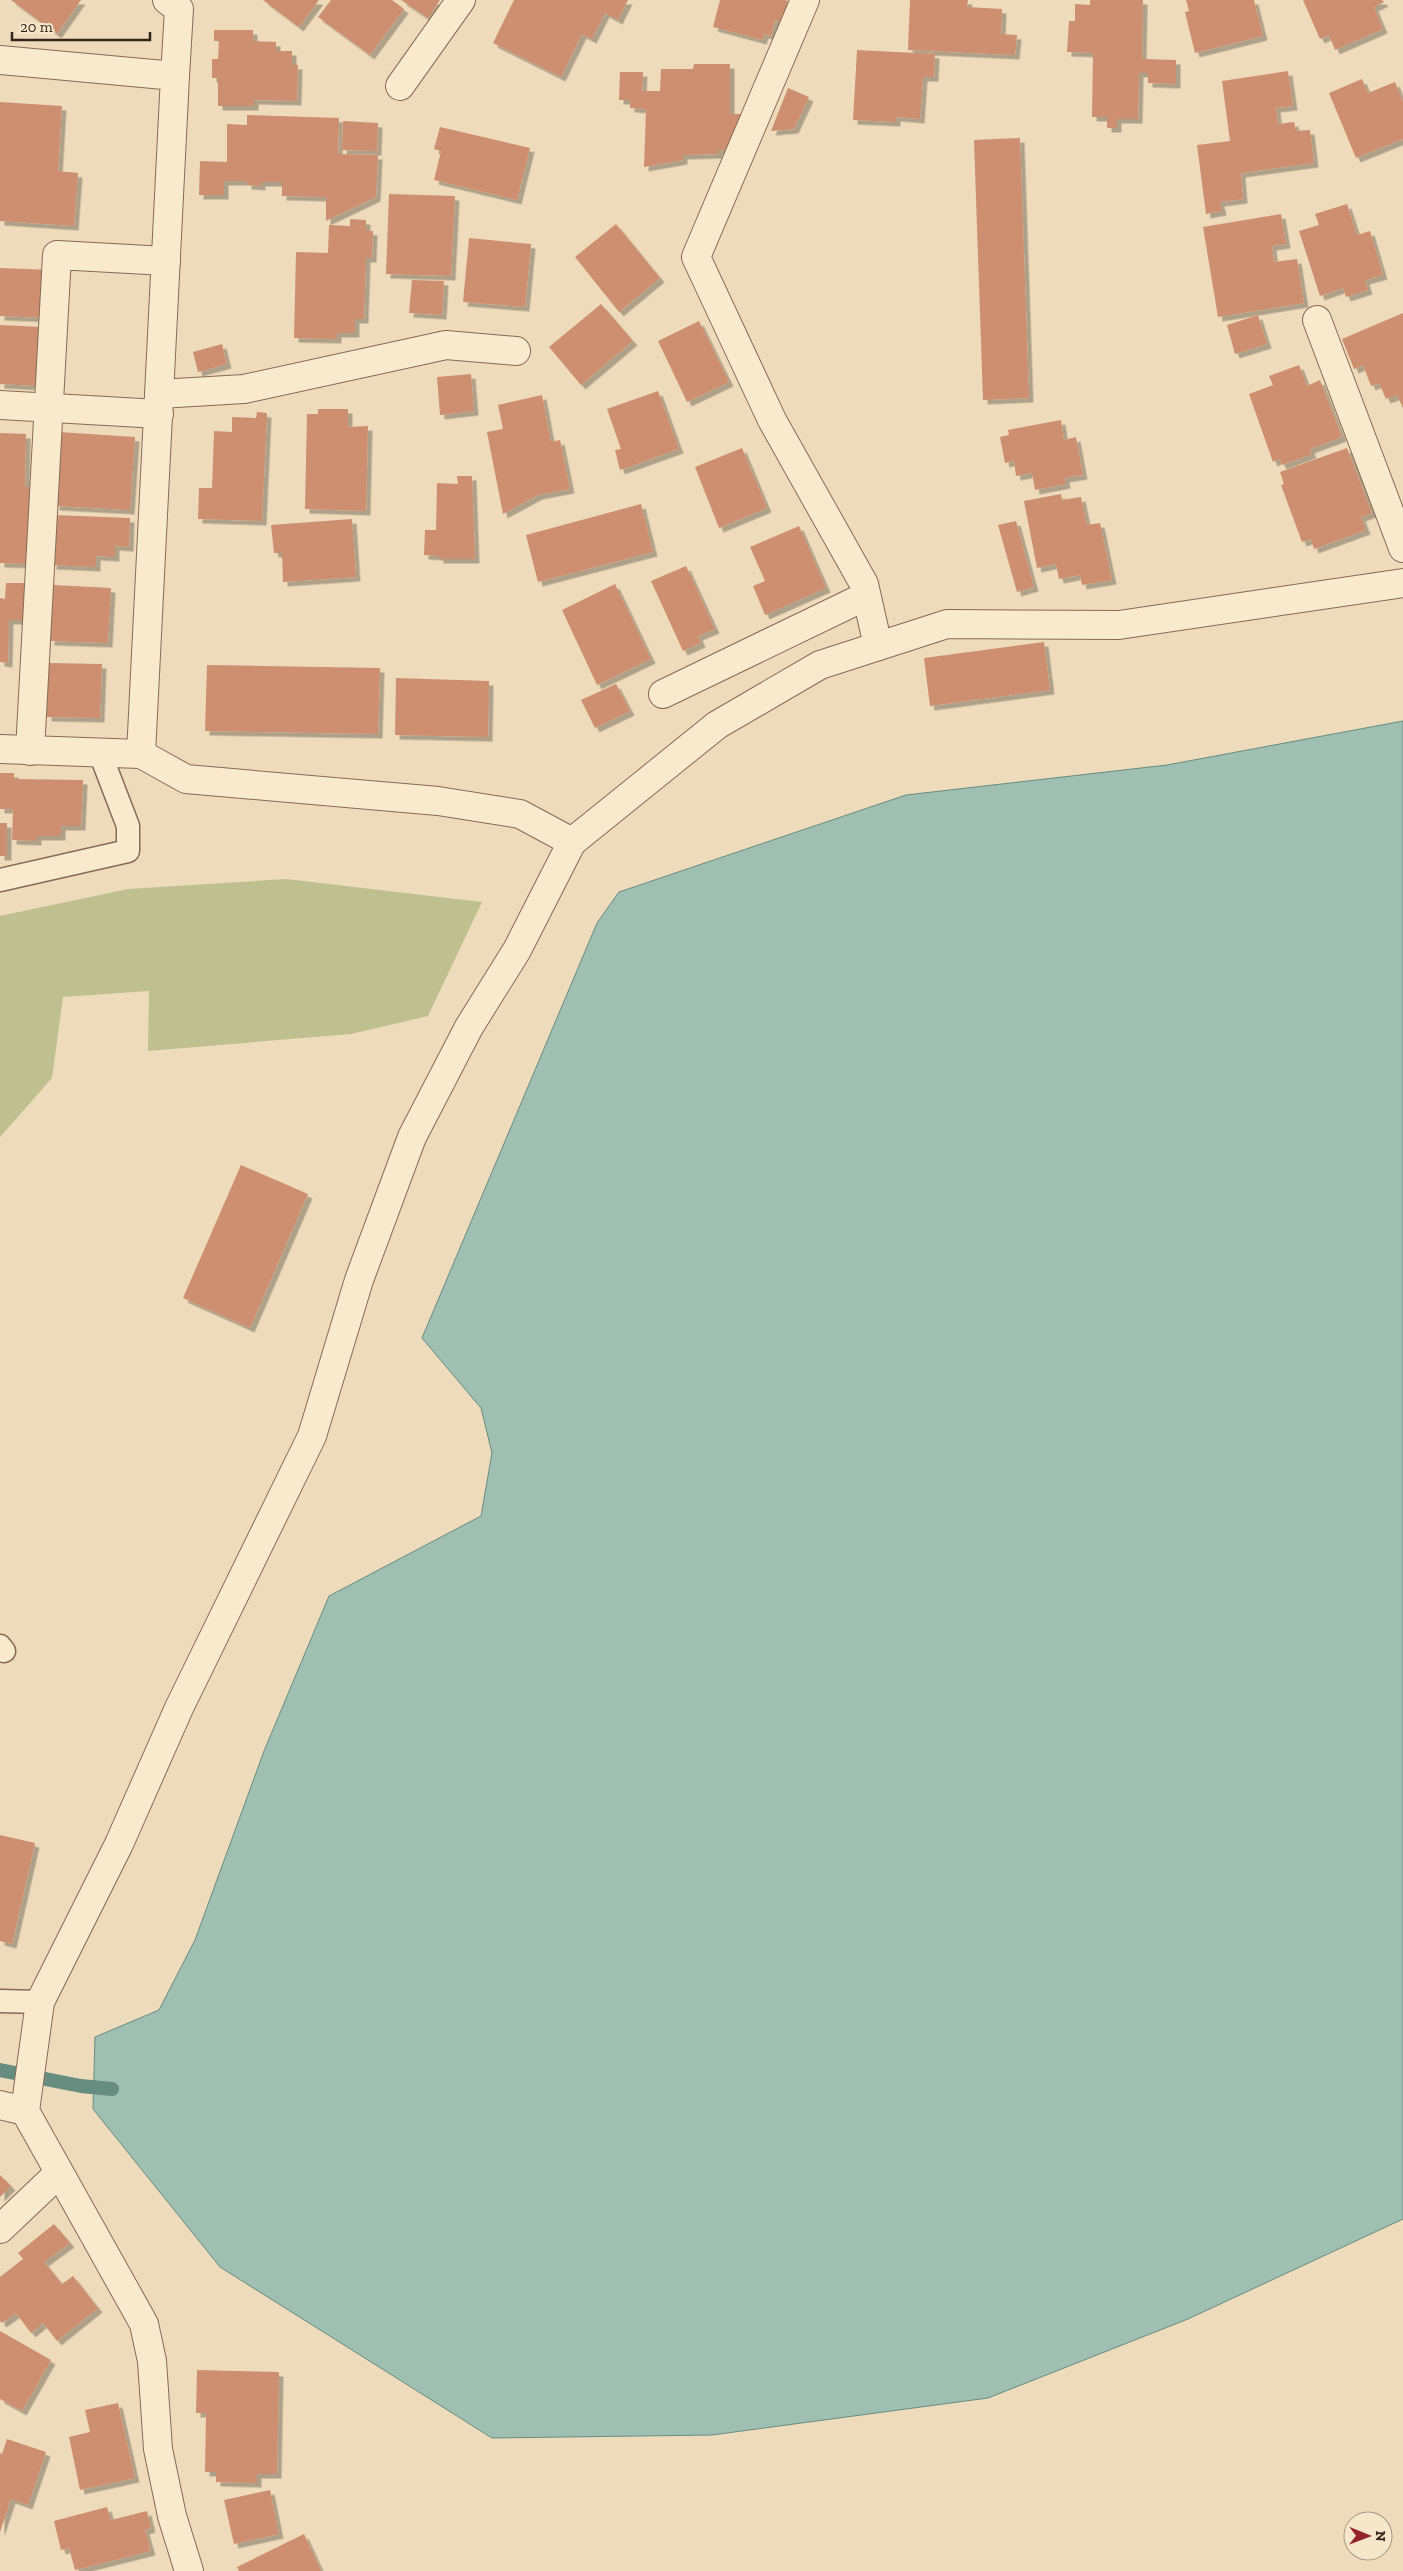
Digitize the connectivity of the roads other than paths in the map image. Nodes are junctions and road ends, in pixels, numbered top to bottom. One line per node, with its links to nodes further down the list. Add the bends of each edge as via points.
1 (460, 0): 6 (street)
2 (806, 0): 15 (street, via 696,258 772,420 864,584)
3 (176, 3): 5 (street)
4 (0, 60): 5 (street)
5 (176, 76): 7 (street)
6 (400, 86)
7 (166, 261): 10 (street); 12 (street, via 57,255)
8 (1317, 320): 13 (street)
9 (516, 351): 10 (street, via 446,345)
10 (159, 404): 12 (street); 21 (street)
11 (0, 405): 12 (street)
12 (49, 408): 19 (street)
13 (1403, 548)
14 (1403, 583): 16 (street, via 1119,625 947,624)
15 (866, 596): 16 (street); 17 (street)
16 (878, 646): 22 (street, via 820,665 717,725)
17 (663, 694)
18 (0, 749): 19 (street)
19 (30, 750): 20 (street)
20 (100, 753): 21 (street); 23 (lane, via 128,826 128,851)
21 (141, 754): 22 (street, via 186,779 438,801 520,814)
22 (572, 842): 25 (street, via 517,950 469,1027 412,1137 359,1280 312,1436 179,1708 119,1844)
23 (0, 880)
24 (0, 2001): 25 (lane)
25 (40, 2002): 26 (street, via 36,2045)
26 (18, 2102): 27 (street)
27 (58, 2174): 28 (street); 29 (street, via 144,2324 152,2361 158,2449 172,2516)
28 (0, 2229)
29 (189, 2571)

